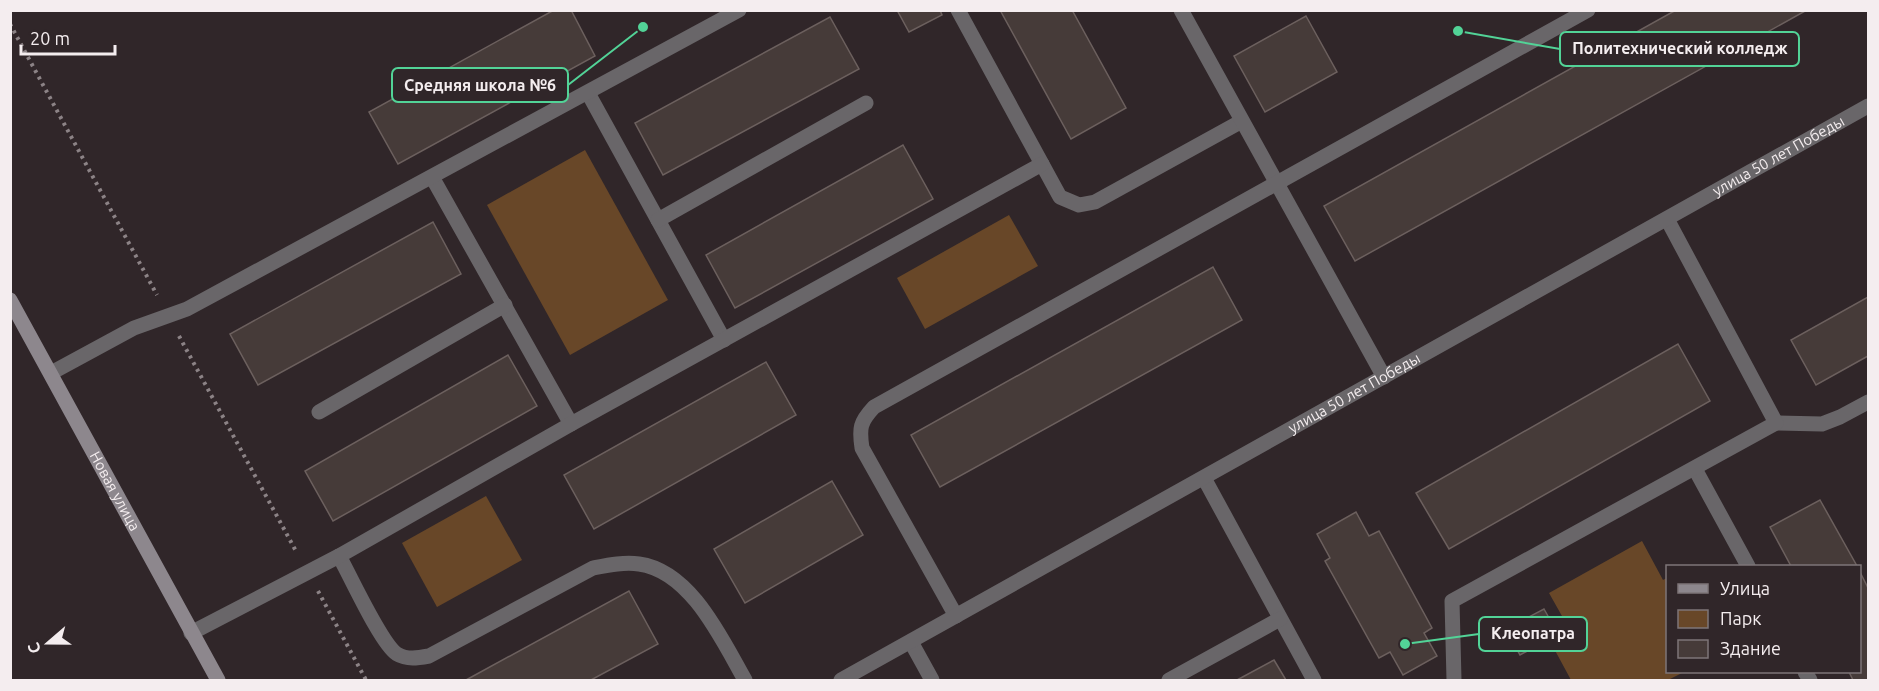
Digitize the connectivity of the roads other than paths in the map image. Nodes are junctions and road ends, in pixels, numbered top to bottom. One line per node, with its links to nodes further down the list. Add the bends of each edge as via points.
1 (739, 10): 5 (street)
2 (958, 10): 9 (street)
3 (1182, 10): 8 (street)
4 (1588, 10): 11 (street)
5 (588, 93): 10 (street); 13 (street)
6 (866, 103): 13 (street)
7 (1869, 106): 12 (street, улица 50 лет Победы)
8 (1242, 121): 9 (street, via 1095,202 1079,205 1060,196); 11 (street)
9 (1042, 164): 16 (street)
10 (432, 177): 15 (street); 17 (street, via 187,309 134,328)
11 (1276, 182): 18 (street); 27 (street, via 874,407 863,419 862,448)
12 (1666, 219): 18 (street, улица 50 лет Победы); 21 (street)
13 (658, 220): 16 (street)
14 (10, 300): 17 (street, Новая улица)
15 (505, 306): 20 (street); 22 (street)
16 (724, 340): 22 (street)
17 (51, 373): 29 (street, Новая улица)
18 (1384, 377): 24 (street, улица 50 лет Победы)
19 (1869, 402): 21 (street, via 1821,424)
20 (319, 412)
21 (1776, 423): 23 (street)
22 (572, 424): 25 (street)
23 (1695, 469): 26 (street); 37 (street, via 1452,601)
24 (1204, 478): 27 (street, улица 50 лет Победы); 28 (street)
25 (339, 556): 29 (street); 32 (street, via 384,639 396,653 411,659 429,656 593,568 642,564 664,573 700,606)
26 (1747, 565)
27 (956, 616): 30 (street, улица 50 лет Победы)
28 (1280, 619): 35 (street); 36 (street)
29 (191, 633): 31 (street, Новая улица)
30 (910, 642): 33 (street, улица 50 лет Победы); 34 (street)
31 (218, 681)
32 (745, 681)
33 (842, 681)
34 (932, 681)
35 (1168, 681)
36 (1314, 681)
37 (1454, 681)

